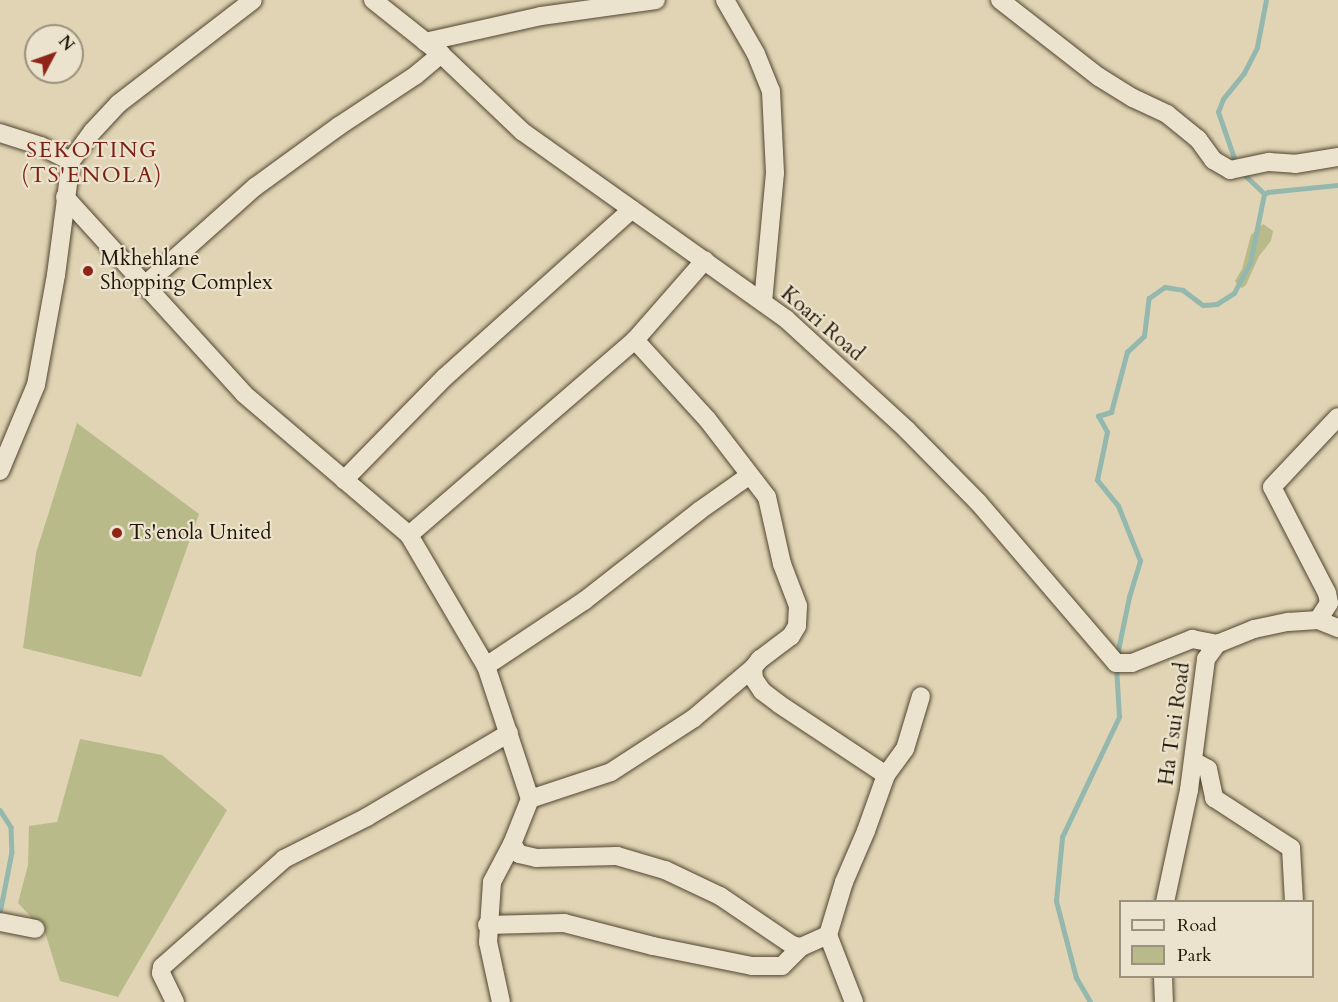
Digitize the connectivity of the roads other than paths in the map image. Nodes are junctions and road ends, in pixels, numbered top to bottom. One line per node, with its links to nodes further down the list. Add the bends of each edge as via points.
1 (253, 0): 11 (street, via 118,104)
2 (373, 0): 7 (street, Koari Road)
3 (648, 0): 4 (street); 7 (street, via 541,16)
4 (656, 0)
5 (725, 0): 16 (street, via 756,54 771,91 775,173)
6 (1000, 0): 10 (street, via 1099,77 1167,114 1198,139 1213,160 1230,170 1269,162 1295,164)
7 (425, 42): 8 (street, Koari Road)
8 (441, 54): 13 (street, Koari Road, via 523,132); 15 (street, via 255,188)
9 (0, 133): 11 (street)
10 (1338, 158)
11 (71, 161): 12 (street)
12 (65, 197): 15 (street); 19 (street, via 36,385)
13 (632, 209): 14 (street, Koari Road); 21 (street, via 445,377)
14 (705, 260): 16 (street, Koari Road); 17 (street)
15 (146, 284): 21 (street, via 244,394)
16 (763, 302): 25 (street, Koari Road, via 907,430 978,502 1116,663 1132,663 1192,639)
17 (635, 340): 20 (street, via 707,419); 22 (street)
18 (1338, 417): 23 (street, via 1272,487 1327,593 1329,603)
19 (0, 471)
20 (750, 476): 26 (street, via 584,601); 27 (street, via 767,497 782,564 798,606 797,626 791,636)
21 (344, 480): 22 (street)
22 (409, 535): 26 (street)
23 (1318, 620): 24 (street, Ha Tsui Road); 25 (street, Ha Tsui Road, via 1254,629)
24 (1338, 628)
25 (1217, 644): 30 (street, Ha Tsui Road, via 1206,659 1202,675)
26 (486, 666): 29 (street)
27 (753, 668): 31 (street, via 754,679 762,691); 32 (street, via 694,718 611,772)
28 (921, 696): 31 (street, via 904,749)
29 (509, 733): 32 (street); 42 (street, via 367,817 284,859 162,967 161,973)
30 (1193, 761): 34 (street, Ha Tsui Road); 35 (street, via 1208,769 1214,798 1291,848)
31 (886, 775): 39 (street, via 844,882)
32 (530, 799): 33 (street)
33 (512, 843): 37 (street, via 492,882); 40 (street, via 519,854 536,858 617,856 665,870 720,896 758,924)
34 (1165, 900)
35 (1294, 900)
36 (0, 922): 38 (street)
37 (487, 925): 40 (street, via 564,923 752,966 782,966); 43 (street)
38 (35, 929)
39 (828, 935): 40 (street); 44 (street)
40 (801, 947)
41 (1163, 978): 45 (street)
42 (175, 1002)
43 (501, 1002)
44 (854, 1002)
45 (1164, 1002)

